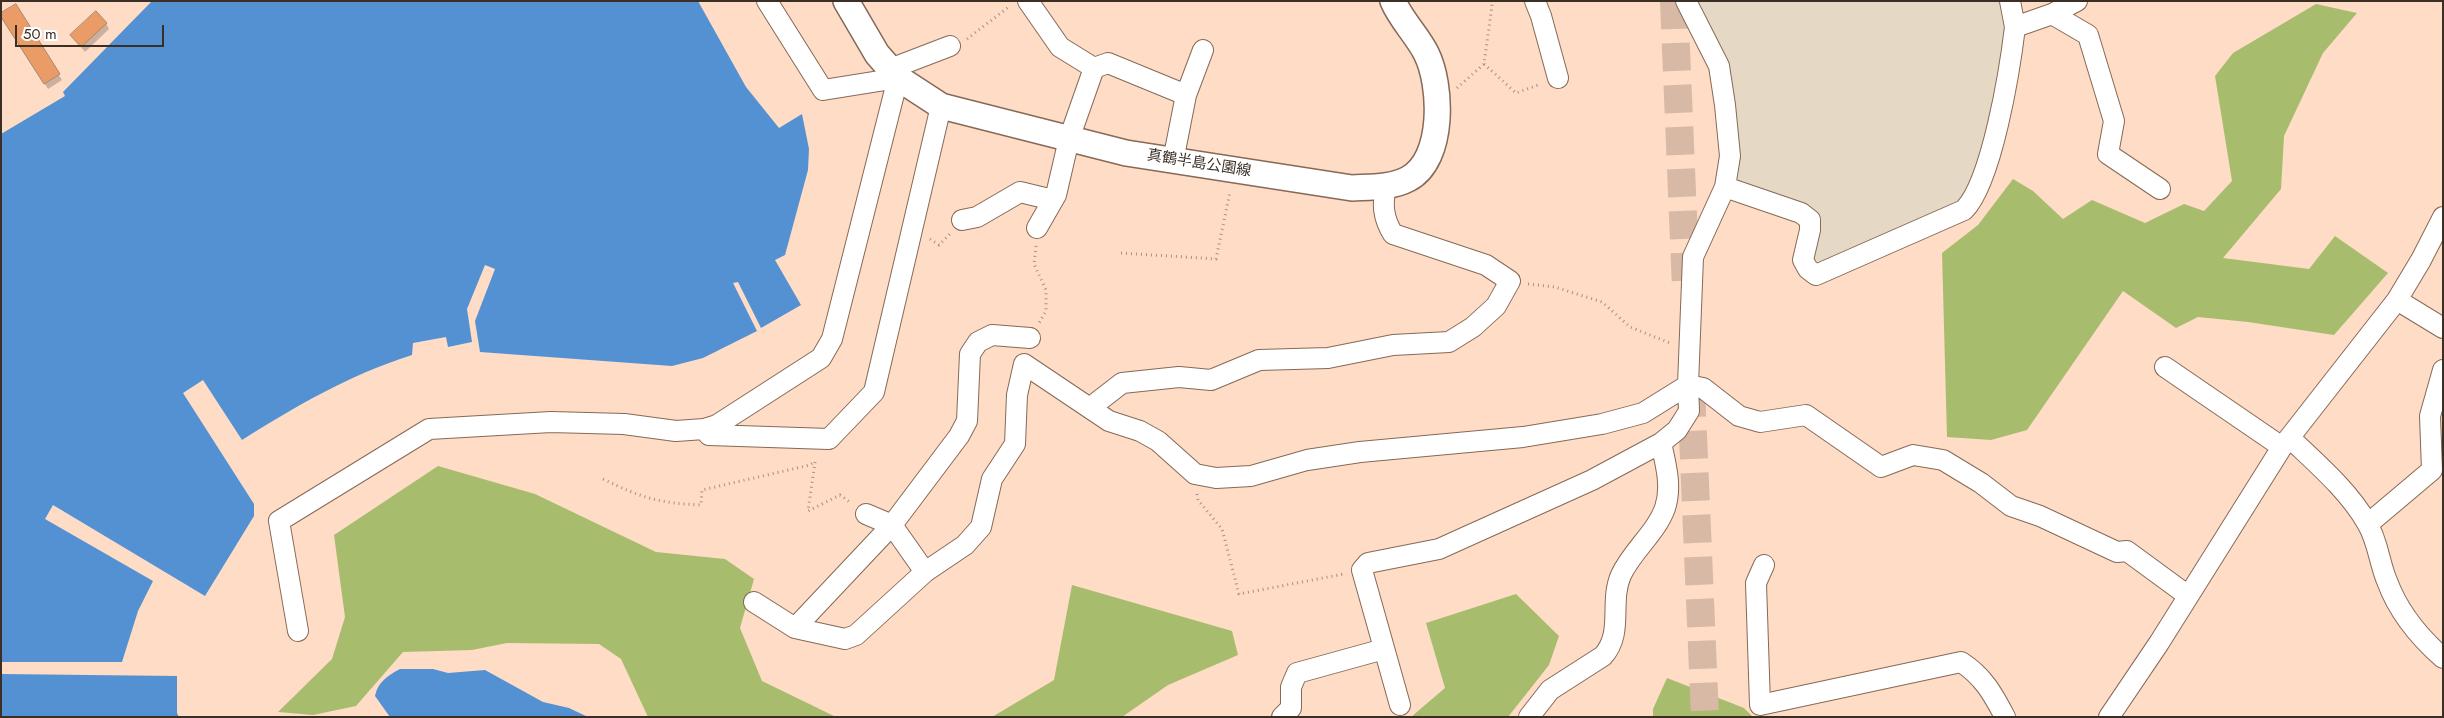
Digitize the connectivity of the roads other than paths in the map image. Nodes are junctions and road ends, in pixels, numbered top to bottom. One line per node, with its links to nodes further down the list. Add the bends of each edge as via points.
1 (767, 1): 14 (street, via 823,90)
2 (846, 1): 14 (main road, 真鶴半島公園線, via 877,54)
3 (1028, 1): 13 (street, via 1060,47)
4 (1393, 1): 20 (main road, 真鶴半島公園線, via 1426,54 1437,107 1437,128 1424,163 1409,178)
5 (1535, 1): 15 (street)
6 (1686, 1): 21 (street, via 1718,66 1730,156)
7 (2010, 1): 10 (street)
8 (2077, 1): 9 (street)
9 (2052, 14): 10 (street); 22 (street, via 2088,35 2114,121 2108,154)
10 (2015, 26): 21 (street, via 2012,57 1984,171 1973,201 1964,210 1816,275 1802,260 1810,220 1801,212)
11 (950, 46): 14 (street)
12 (1202, 50): 16 (street)
13 (1094, 68): 16 (street, via 1108,63); 18 (street)
14 (894, 73): 17 (main road, 真鶴半島公園線); 34 (street, via 832,339 821,358 717,425)
15 (1558, 78)
16 (1186, 95): 19 (street)
17 (941, 106): 18 (main road, 真鶴半島公園線); 34 (street, via 874,392 829,439 709,435)
18 (1069, 139): 19 (main road, 真鶴半島公園線); 23 (street)
19 (1173, 160): 20 (main road, 真鶴半島公園線, via 1352,188)
20 (1386, 186): 33 (street, via 1383,201 1385,221 1393,234 1486,266 1510,282 1496,306 1473,327 1449,342 1393,346 1328,358 1259,360 1211,380 1179,378 1122,383)
21 (1725, 187): 32 (street, via 1693,257)
22 (2160, 188)
23 (1053, 200): 25 (street, via 1020,192 977,218); 26 (street)
24 (2443, 217): 27 (street)
25 (962, 220)
26 (1037, 228)
27 (2397, 300): 28 (street); 35 (street)
28 (2443, 328)
29 (1030, 338): 39 (street, via 992,334 978,342 970,354 967,421 939,466)
30 (2165, 367): 35 (street)
31 (2443, 370): 38 (street, via 2430,416 2432,470)
32 (1688, 382): 33 (street, via 1643,413 1602,424 1523,437 1307,460 1251,476 1216,478 1195,474 1158,441 1109,421); 36 (street, via 1689,411 1677,430); 42 (street, via 1703,388 1739,416 1760,422 1806,415 1882,467 1914,455 1943,460 2011,506 2117,552 2127,551)
33 (1091, 407): 41 (street, via 1024,364 1017,395 1015,444 992,479 981,527 965,545)
34 (704, 429): 45 (street, via 676,432 624,424 551,422 428,429 279,521)
35 (2286, 442): 38 (street, via 2334,481); 42 (street)
36 (1661, 444): 46 (street, via 1592,480 1439,549 1368,563 1362,570); 50 (street, via 1668,490 1665,508 1621,575 1615,635 1610,648 1603,656 1550,690)
37 (866, 514): 39 (street)
38 (2368, 524): 47 (street, via 2386,581 2402,612 2426,643)
39 (892, 525): 41 (street); 44 (street)
40 (1764, 565): 51 (street, via 1756,583 1760,704 1961,662 1975,671 1990,688)
41 (925, 572): 44 (street, via 856,635 845,639)
42 (2188, 595): 52 (street)
43 (754, 602): 44 (street)
44 (795, 628)
45 (298, 631)
46 (1384, 649): 48 (street); 49 (street, via 1297,673 1291,687 1291,708)
47 (2443, 658)
48 (1400, 705)
49 (1282, 717)
50 (1529, 717)
51 (2005, 717)
52 (2109, 717)

